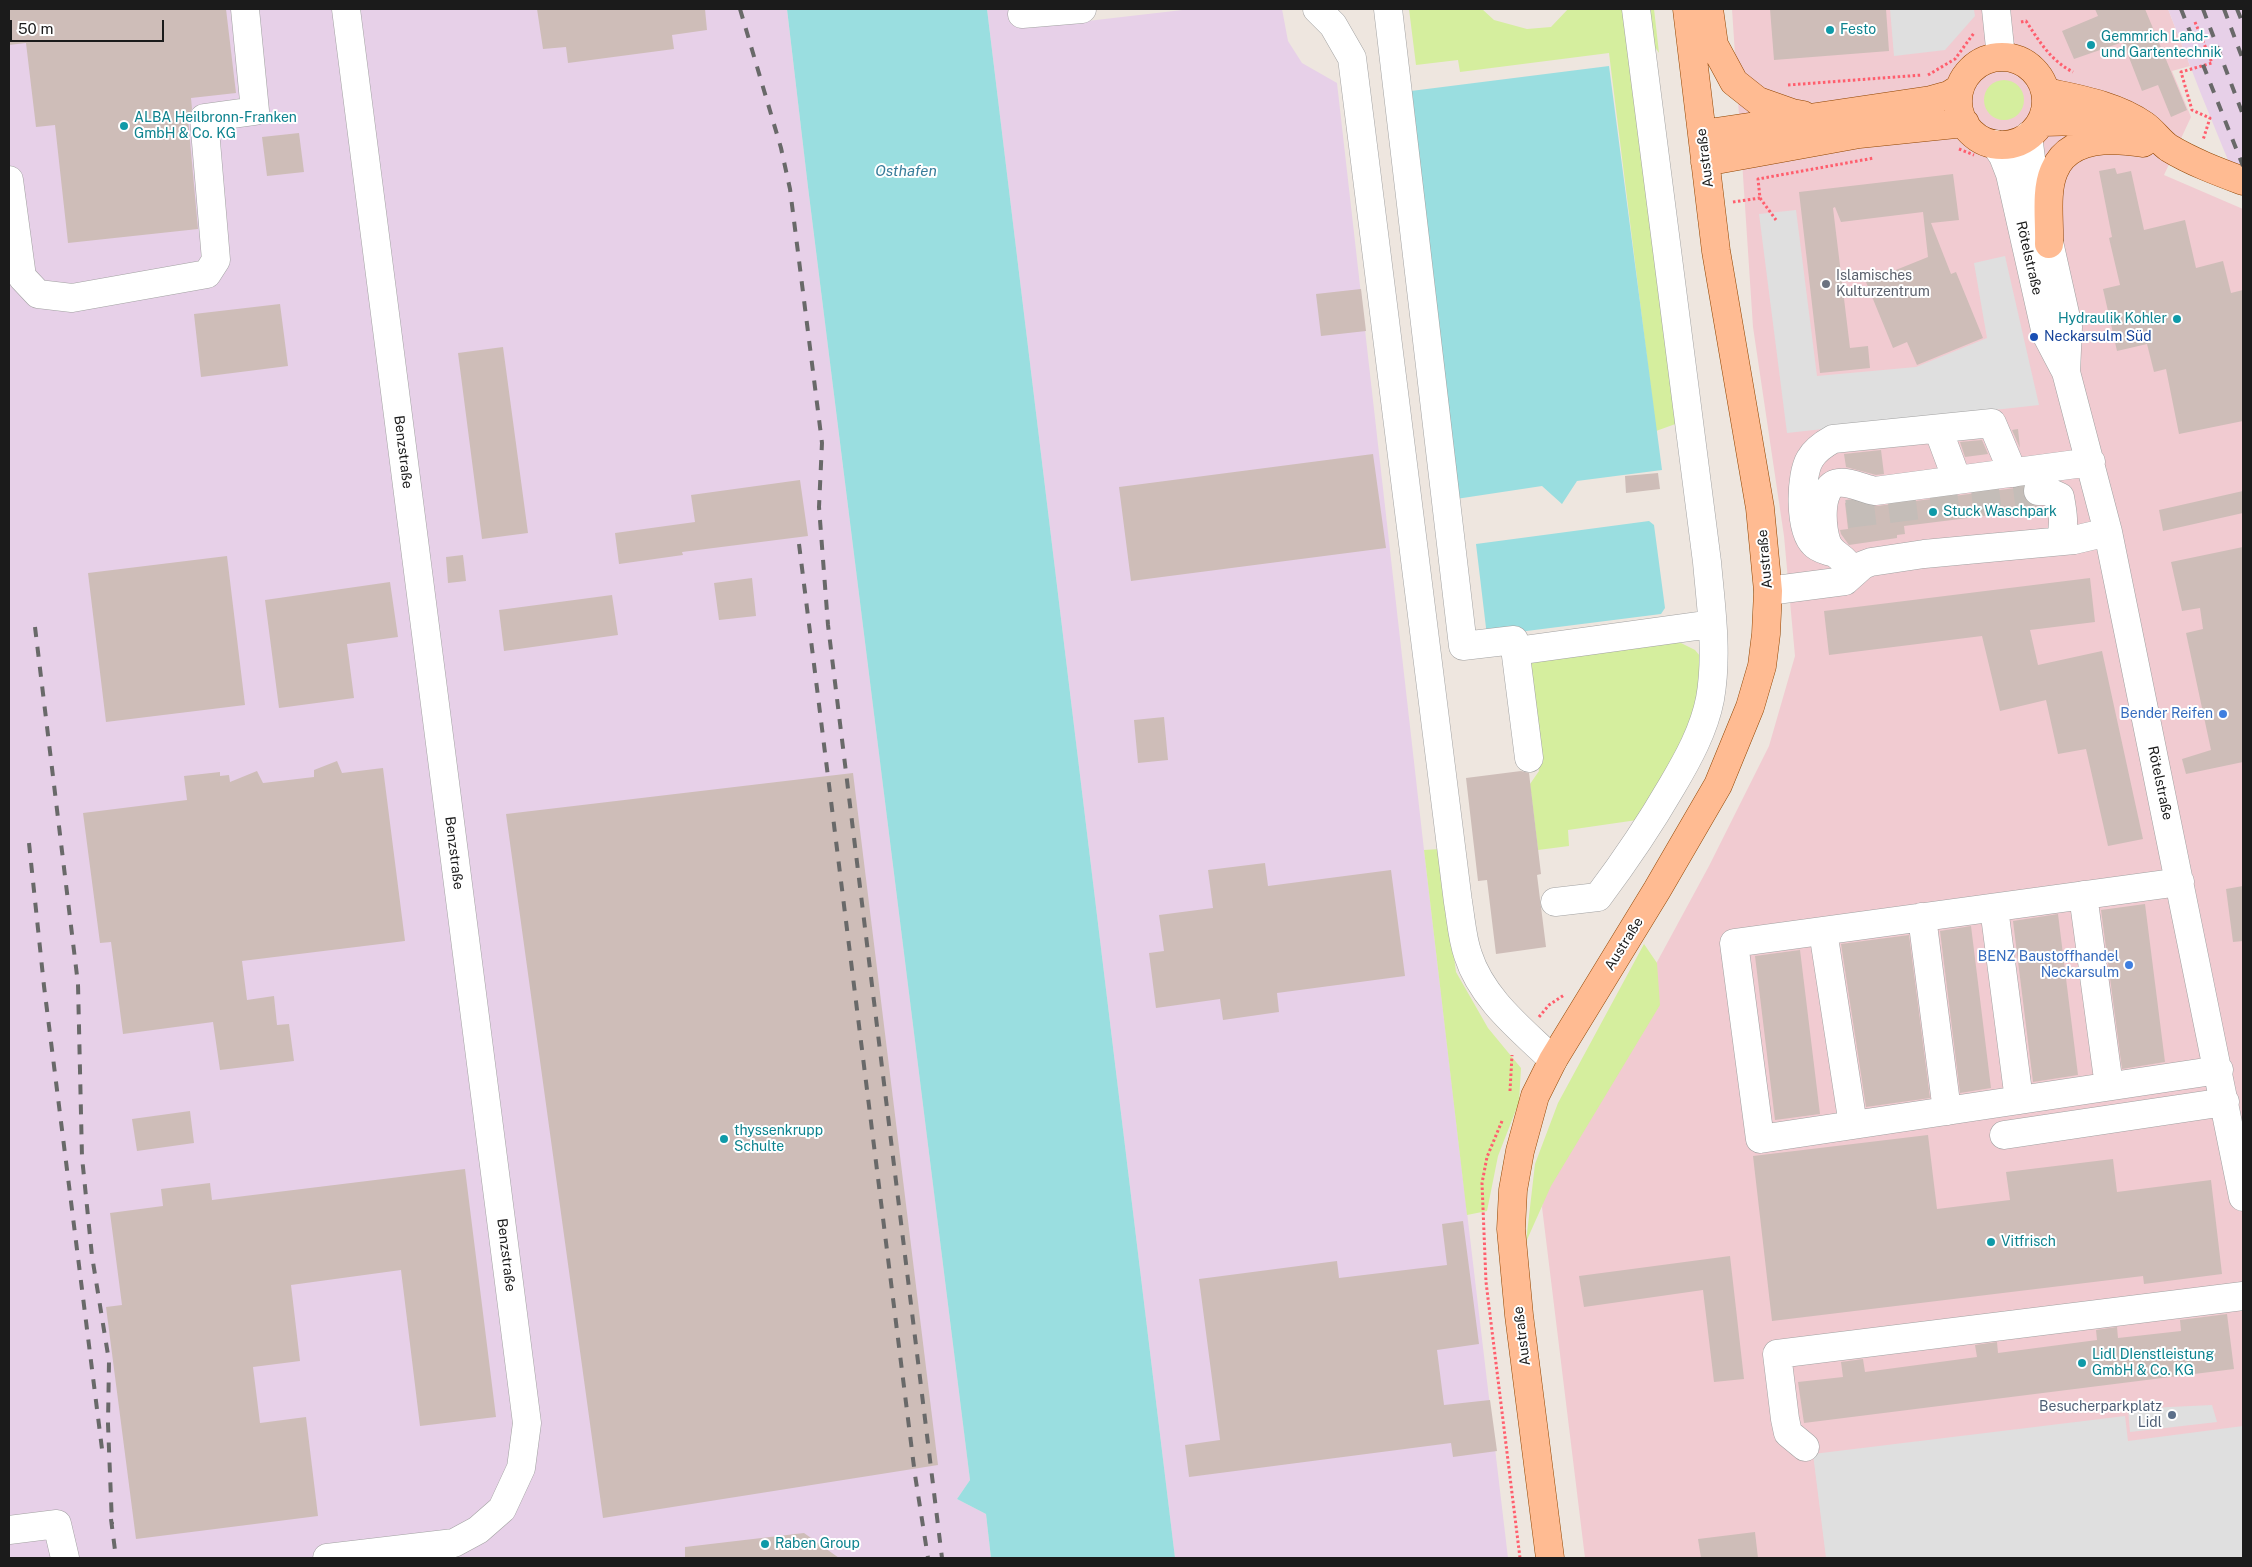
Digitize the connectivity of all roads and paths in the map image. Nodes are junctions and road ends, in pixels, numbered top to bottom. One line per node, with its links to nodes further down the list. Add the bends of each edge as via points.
1 (245, 9): 23 (street, via 255,111 204,118 216,260 207,274 72,298 38,294 22,277)
2 (346, 9): 60 (street, Benzstraße, via 527,1423 521,1468 502,1509 478,1530 454,1543)
3 (1082, 9): 9 (street)
4 (1388, 9): 39 (street, via 1463,646 1514,640)
5 (1636, 9): 38 (street, via 1707,562)
6 (1687, 9): 18 (main road, Austraße)
7 (1709, 9): 15 (main road, via 1714,45 1734,82 1758,101)
8 (1996, 9): 12 (street)
9 (1022, 14)
10 (1325, 17): 47 (street, via 1352,58 1458,902 1468,955 1490,999)
11 (2194, 22): 19 (path, via 2212,63 2181,72 2192,110 2210,118)
12 (2001, 57): 13 (main road, via 1990,58 1972,69); 14 (main road, via 2019,60 2034,70)
13 (1960, 88): 15 (main road, via 1931,100); 16 (main road, via 1958,100)
14 (2046, 92): 17 (main road, via 2046,108); 21 (main road, via 2082,99 2119,112 2144,125)
15 (1814, 117): 18 (main road)
16 (1965, 123): 20 (main road, via 1978,137); 22 (main road, via 1859,134)
17 (2034, 129): 20 (main road, via 2018,141); 21 (main road, via 2080,120); 27 (street, Rötelstraße, via 2032,166)
18 (1702, 134): 22 (main road, Austraße)
19 (2202, 143)
20 (1996, 144): 28 (street, Rötelstraße, via 2010,174 2046,334)
21 (2155, 145): 24 (main road); 27 (main road, via 2104,140 2085,144 2062,157 2050,187)
22 (1705, 162): 37 (main road, Austraße, via 1716,251 1760,508)
23 (9, 180)
24 (2243, 181)
25 (1760, 198): 26 (path)
26 (1776, 220)
27 (2049, 244): 28 (street, Rötelstraße, via 2068,327)
28 (2066, 372): 30 (street, Rötelstraße)
29 (1957, 427): 31 (street); 31 (street, via 1992,423); 35 (street, via 1833,439 1818,449 1804,473 1804,527 1814,544)
30 (2091, 462): 31 (street); 33 (street, Rötelstraße)
31 (1985, 477): 35 (street, via 1875,491 1837,483 1825,493 1835,511 1826,537)
32 (2038, 491): 34 (street, via 2047,491 2060,498 2064,519)
33 (2108, 532): 34 (street); 41 (street, Rötelstraße)
34 (2060, 540): 36 (street, via 1875,562 1863,565)
35 (1833, 553): 36 (street, via 1844,558 1848,565)
36 (1845, 581): 37 (street)
37 (1768, 591): 47 (main road, Austraße, via 1762,666 1745,722 1718,785)
38 (1712, 624): 39 (street); 43 (street, via 1710,700 1690,756 1645,832 1598,897)
39 (1516, 651): 40 (street)
40 (1529, 758)
41 (2180, 882): 42 (street); 48 (street, Rötelstraße)
42 (2083, 895): 44 (street); 49 (street)
43 (1555, 902)
44 (1994, 908): 45 (street); 50 (street)
45 (1922, 917): 46 (street); 52 (street)
46 (1824, 931): 53 (street); 53 (street, via 1734,943 1760,1139)
47 (1553, 1060): 61 (main road, Austraße, via 1535,1096 1520,1151 1511,1229)
48 (2219, 1070): 49 (street); 51 (street, Rötelstraße)
49 (2109, 1086): 50 (street)
50 (2019, 1100): 52 (street)
51 (2225, 1102): 54 (street); 55 (street, Rötelstraße)
52 (1947, 1111): 53 (street)
53 (1852, 1125)
54 (2004, 1135)
55 (2243, 1197)
56 (2243, 1296): 57 (street, via 1777,1354 1788,1433)
57 (1805, 1447)
58 (9, 1530): 59 (street, via 57,1524)
59 (65, 1558)
60 (327, 1558)
61 (1550, 1558)

